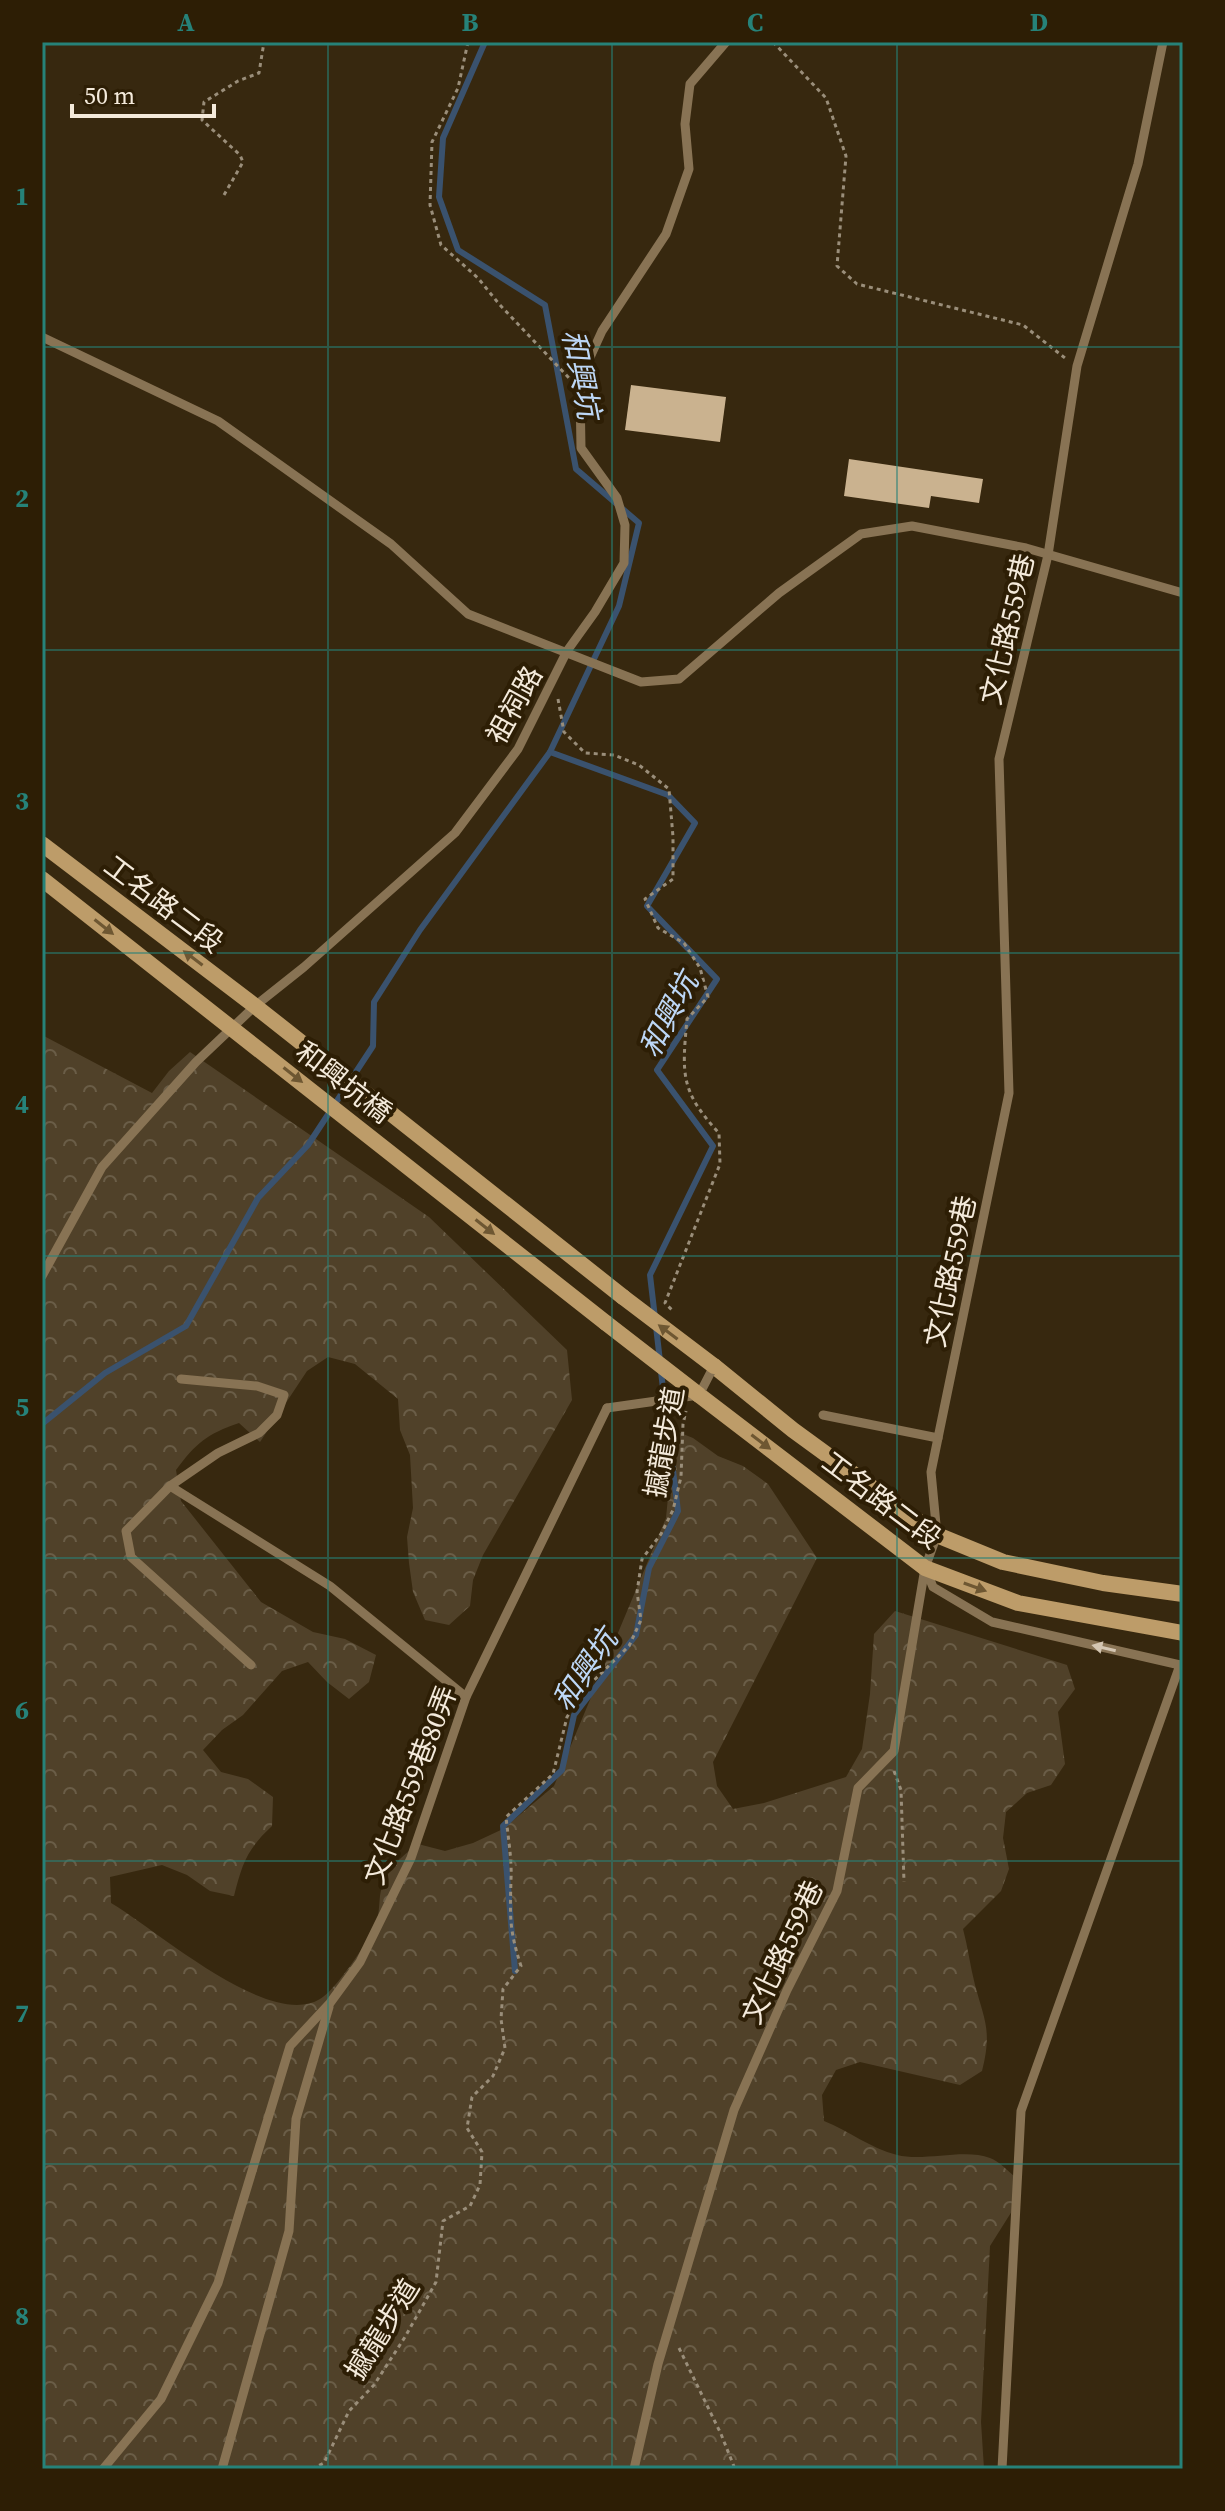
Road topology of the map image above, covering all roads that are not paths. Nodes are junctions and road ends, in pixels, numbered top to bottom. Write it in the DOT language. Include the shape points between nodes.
graph roads {
  1 [pos="726,42"];
  2 [pos="1163,42"];
  3 [pos="42,337"];
  4 [pos="1048,555"];
  5 [pos="1183,593"];
  6 [pos="567,651"];
  7 [pos="42,844"];
  8 [pos="42,879"];
  9 [pos="255,1006"];
  10 [pos="232,1027"];
  11 [pos="42,1276"];
  12 [pos="623,1297"];
  13 [pos="606,1323"];
  14 [pos="714,1366"];
  15 [pos="181,1379"];
  16 [pos="699,1395"];
  17 [pos="823,1415"];
  18 [pos="938,1438"];
  19 [pos="170,1486"];
  20 [pos="937,1535"];
  21 [pos="925,1568"];
  22 [pos="1183,1594"];
  23 [pos="1183,1633"];
  24 [pos="251,1665"];
  25 [pos="1182,1665"];
  26 [pos="466,1697"];
  27 [pos="330,2003"];
  28 [pos="103,2469"];
  29 [pos="222,2469"];
  30 [pos="634,2469"];
  31 [pos="1002,2469"];
  1 -- 6 [label="lane, 祖祠路" via="690,84 685,124 689,169 666,234 602,331 580,390 581,448 617,498 625,525 624,563"];
  2 -- 4 [label="lane, 文化路559巷" via="1138,164 1077,366"];
  3 -- 6 [label="lane" via="218,421 391,544 468,614"];
  4 -- 5 [label="lane"];
  4 -- 6 [label="lane" via="912,526 861,534 779,593 679,679 641,682"];
  4 -- 18 [label="lane, 文化路559巷" via="999,759 1009,1093"];
  6 -- 9 [label="lane, 祖祠路" via="518,749 455,833"];
  9 -- 7 [label="main road, 工名路二段, one-way"];
  8 -- 10 [label="main road, 工名路二段, one-way"];
  9 -- 10 [label="lane, 祖祠路"];
  9 -- 12 [label="main road, 和興坑橋"];
  10 -- 11 [label="lane, 祖祠路" via="102,1167"];
  10 -- 13 [label="main road, 和興坑橋, one-way"];
  14 -- 12 [label="main road, 工名路二段, one-way, bridge"];
  13 -- 16 [label="main road, 工名路二段, bridge"];
  14 -- 16 [label="lane, bridge"];
  14 -- 20 [label="main road, 工名路二段"];
  15 -- 19 [label="lane" via="257,1386 284,1395 277,1415 259,1433"];
  16 -- 21 [label="main road, 工名路二段, one-way"];
  16 -- 26 [label="lane, 文化路559巷80弄, bridge" via="607,1408"];
  17 -- 18 [label="lane"];
  18 -- 20 [label="lane, 文化路559巷" via="931,1472"];
  19 -- 24 [label="lane" via="126,1531 131,1557"];
  19 -- 26 [label="lane" via="330,1586"];
  20 -- 21 [label="lane, 文化路559巷"];
  20 -- 22 [label="main road, 工名路二段" via="1003,1562"];
  21 -- 23 [label="main road, 工名路二段, one-way" via="1018,1603"];
  25 -- 21 [label="lane, one-way" via="992,1622 933,1587"];
  21 -- 30 [label="lane, 文化路559巷" via="894,1751 858,1788 837,1891 734,2110 658,2364"];
  25 -- 31 [label="lane" via="1021,2111"];
  26 -- 27 [label="lane, 文化路559巷80弄" via="411,1858 360,1962"];
  27 -- 28 [label="lane, 文化路559巷80弄" via="290,2046 218,2283 161,2399"];
  27 -- 29 [label="lane" via="296,2119 289,2231"];
}
